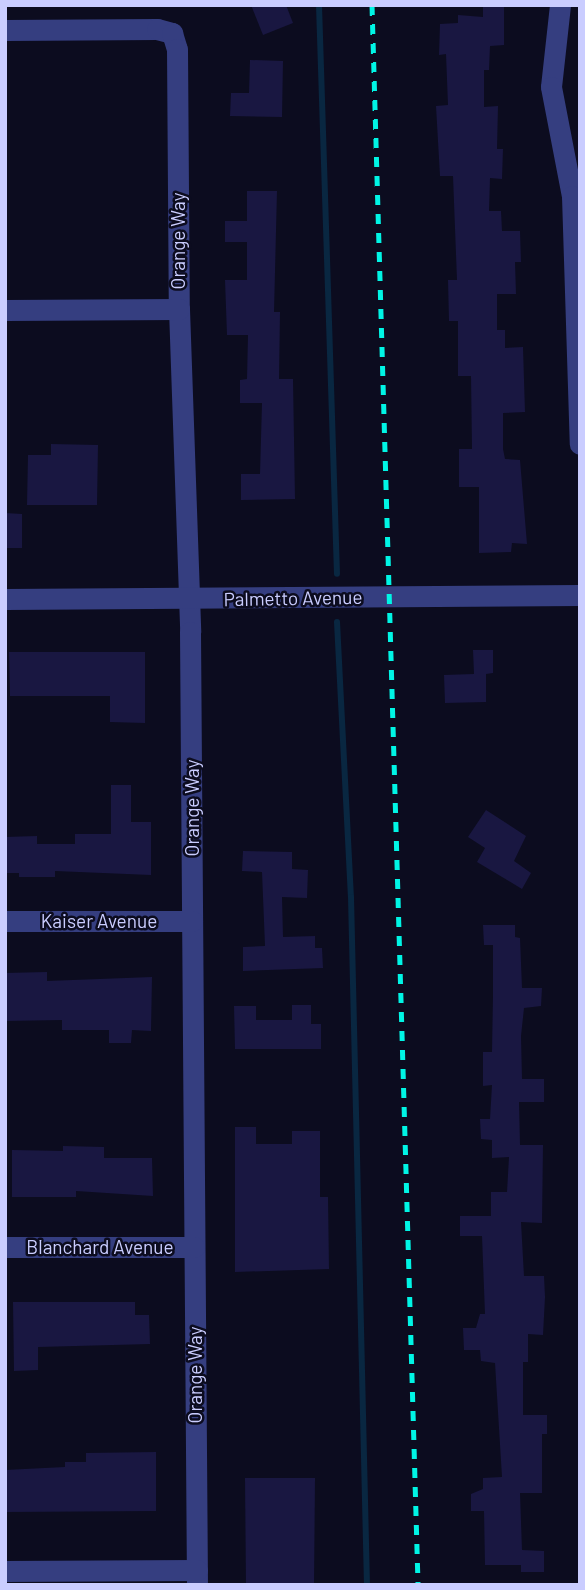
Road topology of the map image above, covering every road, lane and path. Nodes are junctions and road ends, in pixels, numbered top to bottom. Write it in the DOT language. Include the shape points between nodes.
graph roads {
  1 [pos="560,5"];
  2 [pos="5,30"];
  3 [pos="179,309"];
  4 [pos="5,310"];
  5 [pos="580,444"];
  6 [pos="580,595"];
  7 [pos="5,599"];
  8 [pos="188,599"];
  9 [pos="5,921"];
  10 [pos="192,921"];
  11 [pos="5,1247"];
  12 [pos="194,1247"];
  13 [pos="5,1571"];
  14 [pos="197,1577"];
  1 -- 5 [label="street" via="551,87 572,196"];
  2 -- 3 [label="street, Orange Way" via="172,33 177,48"];
  3 -- 4 [label="street"];
  3 -- 8 [label="street, Orange Way"];
  6 -- 8 [label="street, Palmetto Avenue"];
  7 -- 8 [label="street, Palmetto Avenue"];
  8 -- 10 [label="street, Orange Way"];
  9 -- 10 [label="street, Kaiser Avenue"];
  10 -- 12 [label="street, Orange Way"];
  11 -- 12 [label="street, Blanchard Avenue"];
  12 -- 14 [label="street, Orange Way"];
  13 -- 14 [label="street"];
}
